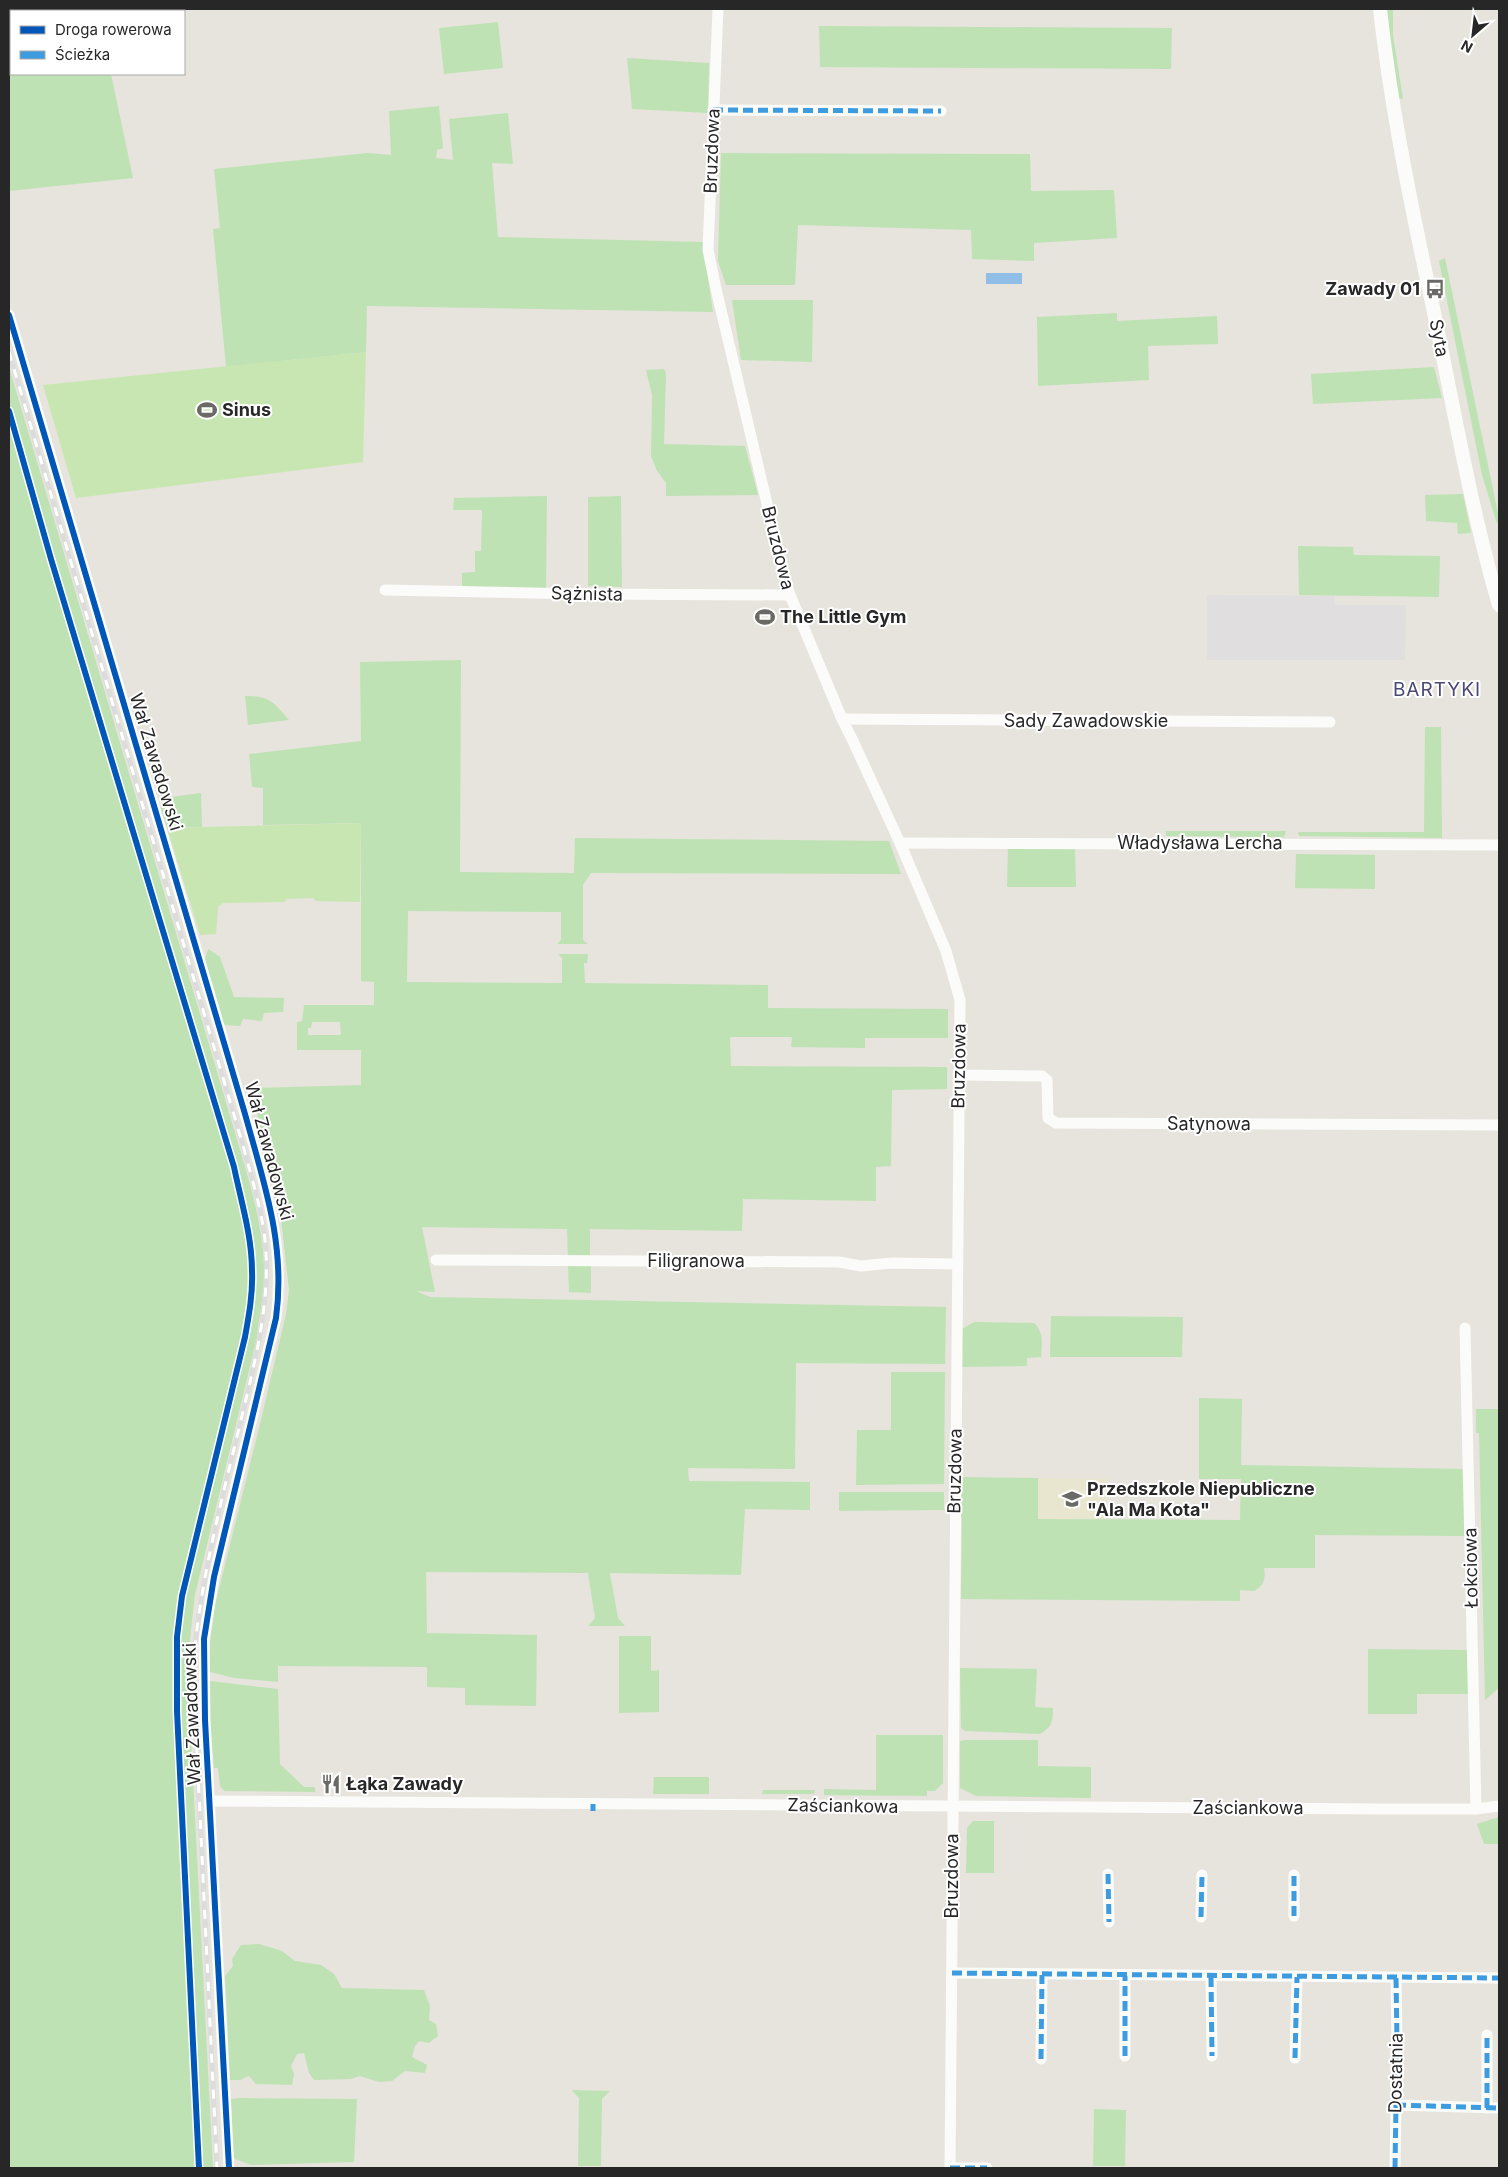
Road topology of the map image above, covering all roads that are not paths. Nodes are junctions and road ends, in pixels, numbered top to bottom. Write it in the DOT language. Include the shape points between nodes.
graph roads {
  1 [pos="718,9"];
  2 [pos="1380,9"];
  3 [pos="713,110"];
  4 [pos="941,111"];
  5 [pos="9,315"];
  6 [pos="385,590"];
  7 [pos="790,595"];
  8 [pos="1499,605"];
  9 [pos="842,719"];
  10 [pos="1330,722"];
  11 [pos="900,843"];
  12 [pos="1499,845"];
  13 [pos="958,1075"];
  14 [pos="1499,1125"];
  15 [pos="436,1260"];
  16 [pos="956,1264"];
  17 [pos="1465,1328"];
  18 [pos="210,1801"];
  19 [pos="1499,1806"];
  20 [pos="953,1807"];
  21 [pos="1476,1809"];
  22 [pos="1108,1874"];
  23 [pos="1202,1875"];
  24 [pos="1294,1876"];
  25 [pos="1294,1916"];
  26 [pos="1201,1918"];
  27 [pos="1109,1922"];
  28 [pos="952,1974"];
  29 [pos="1042,1975"];
  30 [pos="1125,1976"];
  31 [pos="1211,1977"];
  32 [pos="1297,1977"];
  33 [pos="1396,1978"];
  34 [pos="1499,1978"];
  35 [pos="1487,2035"];
  36 [pos="1125,2056"];
  37 [pos="1212,2056"];
  38 [pos="1295,2058"];
  39 [pos="1041,2059"];
  40 [pos="1396,2105"];
  41 [pos="1487,2108"];
  42 [pos="1499,2108"];
  43 [pos="228,2168"];
  44 [pos="950,2168"];
  45 [pos="986,2168"];
  46 [pos="1395,2168"];
  1 -- 3 [label="street, Bruzdowa"];
  2 -- 8 [label="street, Syta" via="1387,71 1412,212 1459,443"];
  3 -- 4 [label="street"];
  3 -- 7 [label="street, Bruzdowa" via="708,234 711,268"];
  5 -- 18 [label="street, Wał Zawadowski" via="246,1117 276,1232 280,1274 276,1318 214,1577 205,1632 203,1684"];
  6 -- 7 [label="street, Sążnista"];
  7 -- 9 [label="street, Bruzdowa"];
  9 -- 10 [label="street, Sady Zawadowskie"];
  9 -- 11 [label="street, Bruzdowa"];
  11 -- 12 [label="street, Władysława Lercha"];
  11 -- 13 [label="street, Bruzdowa" via="958,987"];
  13 -- 14 [label="street, Satynowa" via="1042,1076 1047,1080 1048,1118 1056,1123"];
  13 -- 16 [label="street, Bruzdowa"];
  15 -- 16 [label="street, Filigranowa" via="840,1262 862,1266"];
  16 -- 20 [label="street, Bruzdowa"];
  17 -- 21 [label="street, Łokciowa"];
  18 -- 20 [label="street, Zaściankowa" via="593,1808"];
  18 -- 43 [label="street, Wał Zawadowski"];
  19 -- 21 [label="street, Zaściankowa"];
  20 -- 21 [label="street, Zaściankowa"];
  20 -- 28 [label="street, Bruzdowa"];
  22 -- 27 [label="street"];
  23 -- 26 [label="street"];
  24 -- 25 [label="street"];
  28 -- 29 [label="street"];
  28 -- 44 [label="street, Bruzdowa"];
  29 -- 30 [label="street"];
  29 -- 39 [label="street"];
  30 -- 31 [label="street"];
  30 -- 36 [label="street"];
  31 -- 32 [label="street"];
  31 -- 37 [label="street"];
  32 -- 33 [label="street"];
  32 -- 38 [label="street"];
  33 -- 34 [label="street"];
  33 -- 40 [label="street, Dostatnia"];
  35 -- 41 [label="street"];
  40 -- 41 [label="street"];
  40 -- 46 [label="street, Dostatnia"];
  41 -- 42 [label="street"];
  44 -- 45 [label="street"];
}
